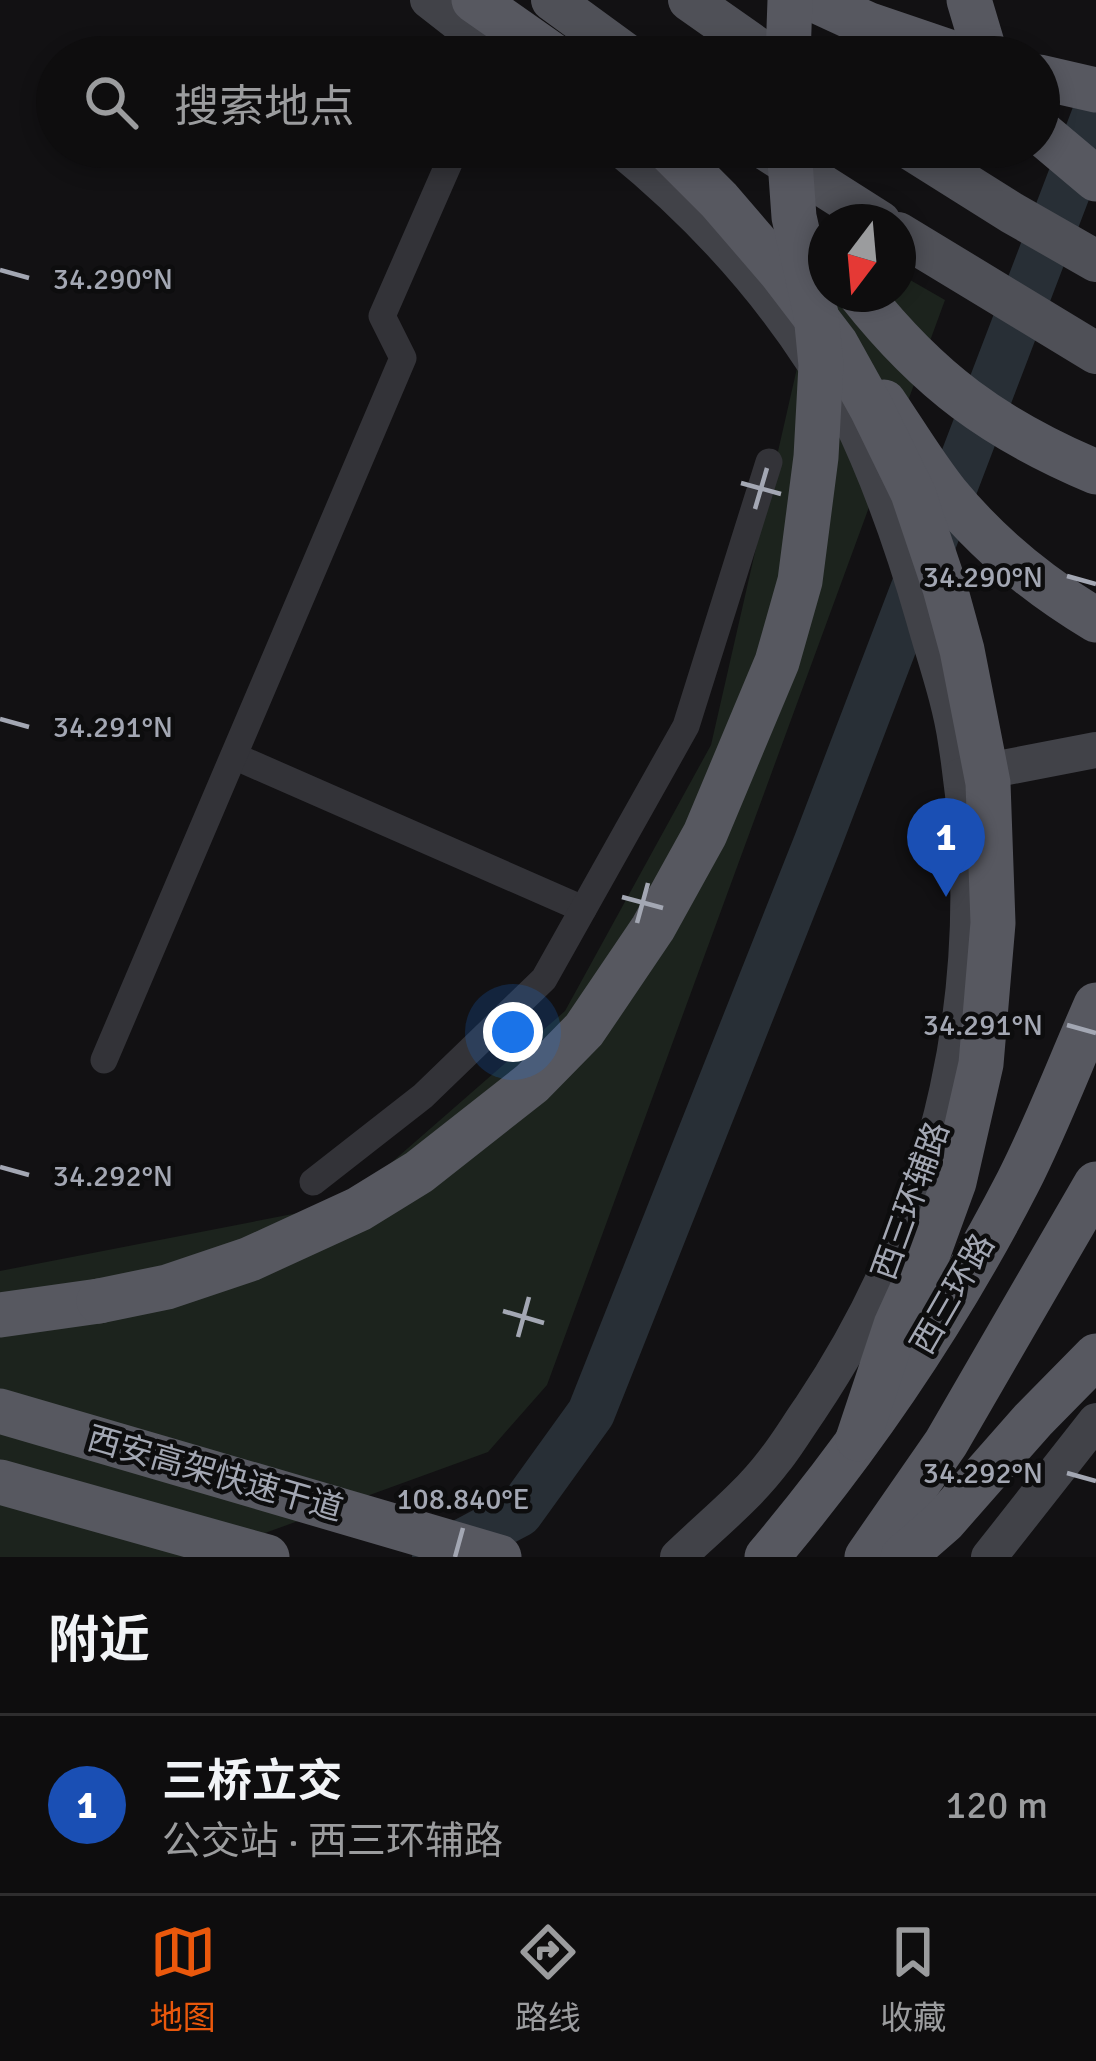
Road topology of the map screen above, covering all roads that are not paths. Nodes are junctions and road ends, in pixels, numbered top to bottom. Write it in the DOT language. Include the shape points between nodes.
graph roads {
  1 [pos="428,0"];
  2 [pos="474,0"];
  3 [pos="552,0"];
  4 [pos="688,0"];
  5 [pos="790,0"];
  6 [pos="815,0"];
  7 [pos="969,0"];
  8 [pos="473,36"];
  9 [pos="525,36"];
  10 [pos="601,36"];
  11 [pos="740,36"];
  12 [pos="789,36"];
  13 [pos="902,36"];
  14 [pos="980,36"];
  15 [pos="1060,82"];
  16 [pos="1096,90"];
  17 [pos="1060,149"];
  18 [pos="447,168"];
  19 [pos="642,168"];
  20 [pos="686,168"];
  21 [pos="790,168"];
  22 [pos="795,168"];
  23 [pos="804,168"];
  24 [pos="940,168"];
  25 [pos="1096,179"];
  26 [pos="818,204"];
  27 [pos="852,204"];
  28 [pos="916,244"];
  29 [pos="1096,261"];
  30 [pos="874,312"];
  31 [pos="836,344"];
  32 [pos="1096,353"];
  33 [pos="769,462"];
  34 [pos="1096,472"];
  35 [pos="1096,620"];
  36 [pos="1096,751"];
  37 [pos="234,756"];
  38 [pos="961,776"];
  39 [pos="583,910"];
  40 [pos="1096,1005"];
  41 [pos="104,1060"];
  42 [pos="313,1182"];
  43 [pos="1096,1184"];
  44 [pos="0,1315"];
  45 [pos="1096,1356"];
  46 [pos="0,1411"];
  47 [pos="1096,1421"];
  48 [pos="858,1439"];
  49 [pos="0,1482"];
  50 [pos="267,1557"];
  51 [pos="499,1557"];
  52 [pos="678,1557"];
  53 [pos="767,1557"];
  54 [pos="867,1557"];
  55 [pos="903,1557"];
  56 [pos="989,1557"];
  1 -- 8 [label="main road"];
  2 -- 9 [label="highway"];
  3 -- 10 [label="main road"];
  4 -- 11 [label="main road"];
  5 -- 12 [label="highway"];
  6 -- 13 [label="highway"];
  7 -- 14 [label="highway"];
  15 -- 16 [label="highway"];
  17 -- 25 [label="highway"];
  18 -- 37 [label="street" via="382,316 403,358"];
  19 -- 38 [label="main road, 西三环辅路" via="696,214 779,312 847,412 902,543"];
  20 -- 31 [label="highway, bridge"];
  21 -- 44 [label="highway, bridge" via="820,365 800,580 777,662 705,834 624,974 532,1083 359,1209 167,1286"];
  22 -- 27 [label="main road"];
  23 -- 26 [label="highway"];
  24 -- 29 [label="main road"];
  28 -- 32 [label="main road"];
  30 -- 34 [label="highway" via="972,407"];
  31 -- 35 [label="highway, bridge" via="965,514 1013,561"];
  31 -- 48 [label="highway, bridge" via="913,493 962,650 988,784 993,923 967,1134"];
  33 -- 39 [label="street" via="686,726"];
  36 -- 38 [label="main road"];
  37 -- 39 [label="street"];
  37 -- 41 [label="street"];
  38 -- 52 [label="main road, 西三环辅路" via="969,892 958,1048 907,1228 850,1346 775,1461"];
  39 -- 42 [label="street" via="544,980 423,1096"];
  40 -- 48 [label="highway, 西三环路, bridge" via="967,1276"];
  43 -- 54 [label="highway, 西三环路" via="946,1443"];
  45 -- 55 [label="highway"];
  46 -- 51 [label="highway, 西安高架快速干道"];
  47 -- 56 [label="main road"];
  48 -- 53 [label="highway, 西三环路"];
  49 -- 50 [label="highway, 西安高架快速干道"];
}
